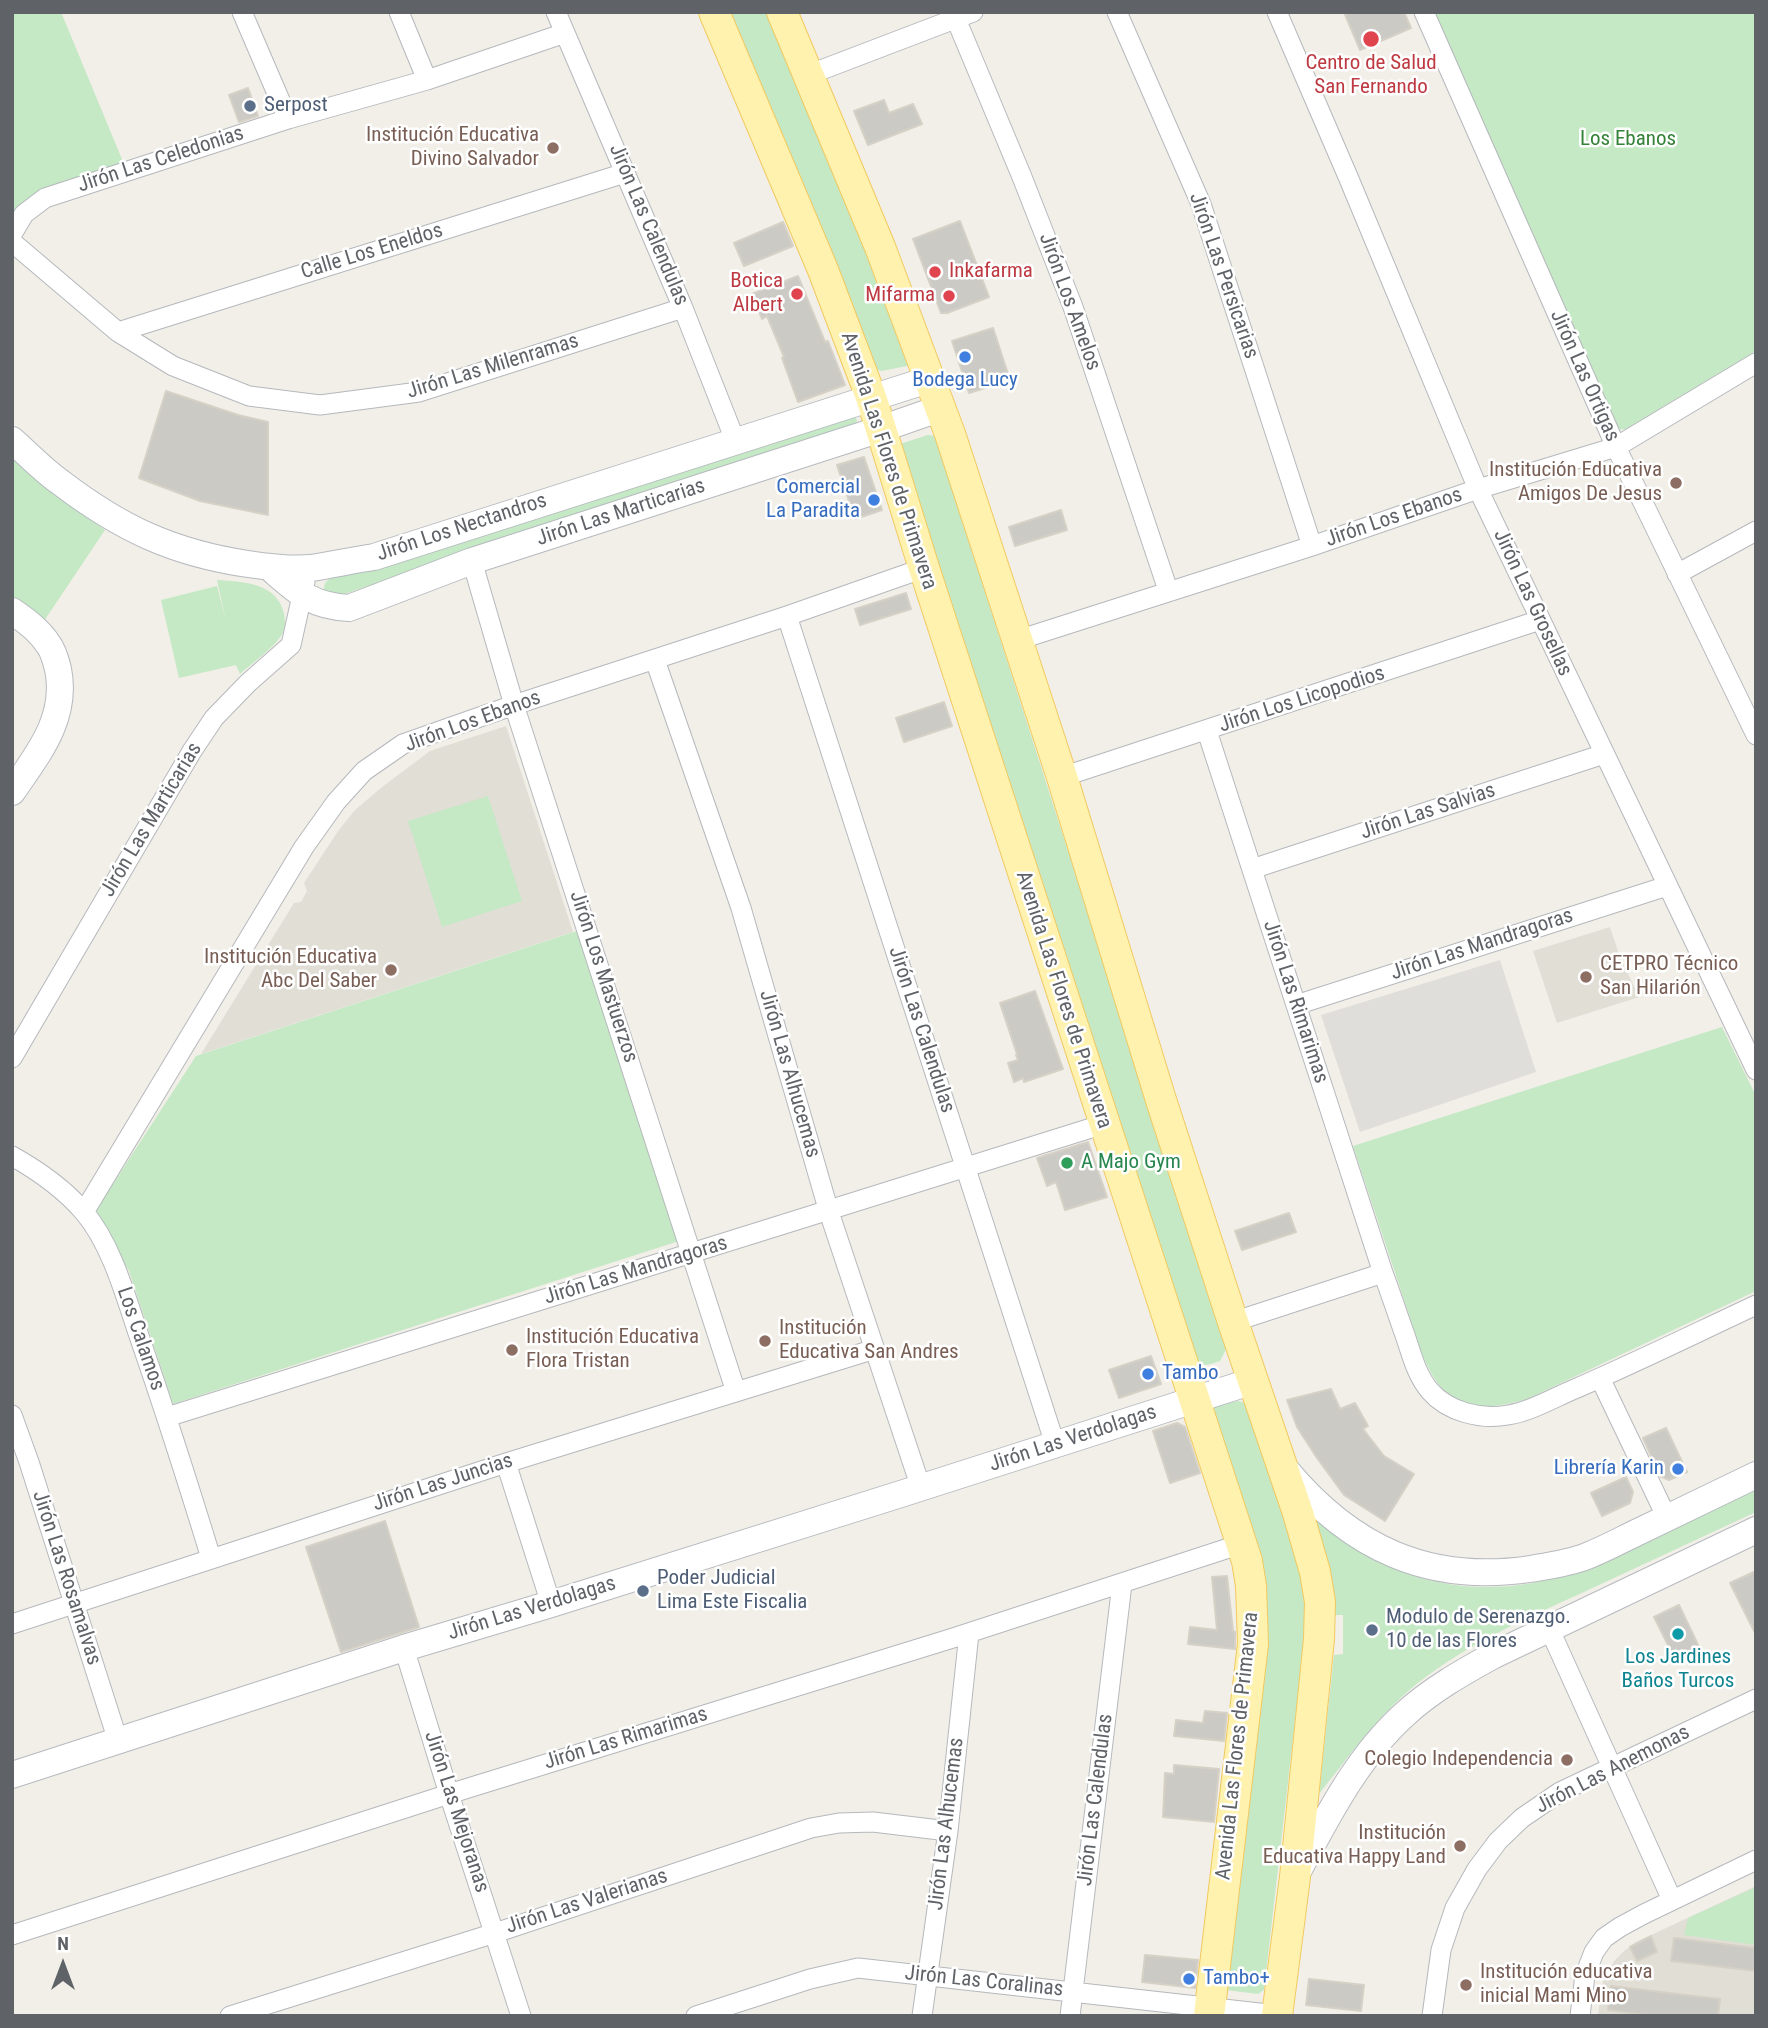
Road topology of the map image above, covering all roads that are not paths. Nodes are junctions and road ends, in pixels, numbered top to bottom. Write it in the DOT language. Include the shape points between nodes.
graph roads {
  1 [pos="242,12"];
  2 [pos="399,12"];
  3 [pos="556,12"];
  4 [pos="714,12"];
  5 [pos="782,12"];
  6 [pos="1117,12"];
  7 [pos="1277,12"];
  8 [pos="1424,12"];
  9 [pos="965,16"];
  10 [pos="565,33"];
  11 [pos="808,75"];
  12 [pos="427,80"];
  13 [pos="288,120"];
  14 [pos="625,173"];
  15 [pos="12,234"];
  16 [pos="12,242"];
  17 [pos="683,308"];
  18 [pos="118,332"];
  19 [pos="1756,363"];
  20 [pos="931,379"];
  21 [pos="871,397"];
  22 [pos="941,408"];
  23 [pos="881,429"];
  24 [pos="12,440"];
  25 [pos="735,440"];
  26 [pos="1616,447"];
  27 [pos="1478,489"];
  28 [pos="1756,531"];
  29 [pos="1312,546"];
  30 [pos="472,561"];
  31 [pos="269,567"];
  32 [pos="310,568"];
  33 [pos="924,568"];
  34 [pos="1677,574"];
  35 [pos="1168,590"];
  36 [pos="302,596"];
  37 [pos="12,611"];
  38 [pos="788,616"];
  39 [pos="1540,620"];
  40 [pos="1018,640"];
  41 [pos="655,660"];
  42 [pos="514,705"];
  43 [pos="1207,731"];
  44 [pos="1756,735"];
  45 [pos="1604,754"];
  46 [pos="1062,777"];
  47 [pos="12,792"];
  48 [pos="1252,869"];
  49 [pos="1667,886"];
  50 [pos="1296,1005"];
  51 [pos="12,1058"];
  52 [pos="1756,1070"];
  53 [pos="1104,1124"];
  54 [pos="12,1156"];
  55 [pos="966,1168"];
  56 [pos="84,1212"];
  57 [pos="829,1212"];
  58 [pos="691,1254"];
  59 [pos="1383,1273"];
  60 [pos="1756,1305"];
  61 [pos="1233,1322"];
  62 [pos="875,1349"];
  63 [pos="1600,1378"];
  64 [pos="1253,1381"];
  65 [pos="736,1392"];
  66 [pos="1194,1400"];
  67 [pos="12,1415"];
  68 [pos="167,1417"];
  69 [pos="1055,1444"];
  70 [pos="506,1463"];
  71 [pos="1281,1464"];
  72 [pos="21,1465"];
  73 [pos="1756,1475"];
  74 [pos="921,1488"];
  75 [pos="1667,1518"];
  76 [pos="1756,1531"];
  77 [pos="1241,1545"];
  78 [pos="211,1558"];
  79 [pos="1122,1584"];
  80 [pos="74,1604"];
  81 [pos="551,1604"];
  82 [pos="12,1623"];
  83 [pos="1549,1628"];
  84 [pos="969,1633"];
  85 [pos="404,1648"];
  86 [pos="1756,1699"];
  87 [pos="118,1741"];
  88 [pos="1612,1766"];
  89 [pos="12,1776"];
  90 [pos="449,1794"];
  91 [pos="948,1831"];
  92 [pos="1756,1860"];
  93 [pos="1295,1877"];
  94 [pos="1672,1900"];
  95 [pos="495,1933"];
  96 [pos="12,1935"];
  97 [pos="928,1976"];
  98 [pos="1073,1992"];
  99 [pos="1209,2012"];
  100 [pos="1277,2015"];
  101 [pos="230,2016"];
  102 [pos="521,2016"];
  103 [pos="696,2016"];
  104 [pos="922,2016"];
  105 [pos="1070,2016"];
  106 [pos="1432,2016"];
  107 [pos="1580,2016"];
  1 -- 13 [label="street"];
  2 -- 12 [label="street"];
  3 -- 10 [label="street, Jirón Las Calendulas"];
  4 -- 21 [label="main road, Avenida Las Flores de Primavera" via="823,270"];
  5 -- 11 [label="main road"];
  6 -- 29 [label="street, Jirón Las Persicarias" via="1201,204"];
  7 -- 27 [label="street, Jirón Las Grosellas"];
  8 -- 26 [label="street, Jirón Las Ortigas"];
  9 -- 11 [label="street"];
  9 -- 35 [label="street, Jirón Los Amelos" via="1073,307"];
  10 -- 12 [label="street, Jirón Las Celedonias"];
  10 -- 14 [label="street, Jirón Las Calendulas"];
  11 -- 20 [label="main road"];
  12 -- 13 [label="street, Jirón Las Celedonias"];
  13 -- 15 [label="street, Jirón Las Celedonias" via="45,198 24,214"];
  14 -- 17 [label="street, Jirón Las Calendulas"];
  14 -- 18 [label="street, Calle Los Eneldos"];
  16 -- 18 [label="street, Jirón Las Milenramas"];
  17 -- 18 [label="street, Jirón Las Milenramas" via="419,392 320,405 249,396 173,366"];
  17 -- 25 [label="street, Jirón Las Calendulas"];
  19 -- 26 [label="street, Jirón Los Ebanos"];
  20 -- 21 [label="street, Jirón Los Nectandros"];
  20 -- 22 [label="main road"];
  21 -- 23 [label="main road, Avenida Las Flores de Primavera"];
  21 -- 25 [label="street, Jirón Los Nectandros"];
  22 -- 23 [label="street, Jirón Las Marticarias"];
  22 -- 40 [label="main road"];
  23 -- 30 [label="street, Jirón Las Marticarias"];
  23 -- 33 [label="main road, Avenida Las Flores de Primavera"];
  24 -- 31 [label="street, Jirón Los Nectandros" via="59,482 148,537 181,551"];
  25 -- 32 [label="street, Jirón Los Nectandros" via="374,556"];
  26 -- 27 [label="street, Jirón Los Ebanos"];
  26 -- 34 [label="street, Jirón Las Ortigas"];
  27 -- 29 [label="street, Jirón Los Ebanos"];
  27 -- 39 [label="street, Jirón Las Grosellas"];
  28 -- 34 [label="street"];
  29 -- 35 [label="street, Jirón Los Ebanos"];
  30 -- 36 [label="street, Jirón Las Marticarias" via="349,608 330,607"];
  30 -- 42 [label="street, Jirón Los Mastuerzos"];
  31 -- 32 [label="street, Jirón Los Nectandros"];
  31 -- 36 [label="street, Jirón Las Marticarias"];
  32 -- 36 [label="street, Jirón Las Marticarias"];
  33 -- 38 [label="street, Jirón Los Ebanos"];
  33 -- 53 [label="main road, Avenida Las Flores de Primavera"];
  34 -- 44 [label="street, Jirón Las Ortigas"];
  35 -- 40 [label="street, Jirón Los Ebanos"];
  36 -- 51 [label="street, Jirón Las Marticarias" via="291,645 214,719"];
  37 -- 47 [label="street" via="49,645 60,684 50,733"];
  38 -- 41 [label="street, Jirón Los Ebanos"];
  38 -- 55 [label="street, Jirón Las Calendulas"];
  39 -- 43 [label="street, Jirón Los Licopodios"];
  39 -- 45 [label="street, Jirón Las Grosellas"];
  40 -- 46 [label="main road"];
  41 -- 42 [label="street, Jirón Los Ebanos"];
  41 -- 57 [label="street, Jirón Las Alhucemas" via="741,908"];
  42 -- 56 [label="street, Jirón Los Ebanos" via="403,744 364,771 336,802 304,847"];
  42 -- 58 [label="street, Jirón Los Mastuerzos"];
  43 -- 46 [label="street, Jirón Los Licopodios"];
  43 -- 48 [label="street, Jirón Las Rimarimas"];
  45 -- 48 [label="street, Jirón Las Salvias"];
  45 -- 49 [label="street, Jirón Las Grosellas"];
  46 -- 61 [label="main road"];
  48 -- 50 [label="street, Jirón Las Rimarimas"];
  49 -- 50 [label="street, Jirón Las Mandragoras"];
  49 -- 52 [label="street, Jirón Las Grosellas"];
  50 -- 59 [label="street, Jirón Las Rimarimas"];
  53 -- 55 [label="street, Jirón Las Mandragoras"];
  53 -- 66 [label="main road, Avenida Las Flores de Primavera"];
  54 -- 56 [label="street, Los Calamos"];
  55 -- 57 [label="street, Jirón Las Mandragoras"];
  55 -- 69 [label="street, Jirón Las Calendulas"];
  56 -- 68 [label="street, Los Calamos" via="120,1281"];
  57 -- 58 [label="street, Jirón Las Mandragoras"];
  57 -- 62 [label="street, Jirón Las Alhucemas"];
  58 -- 65 [label="street, Jirón Los Mastuerzos"];
  58 -- 68 [label="street, Jirón Las Mandragoras"];
  59 -- 61 [label="street"];
  59 -- 63 [label="street, Jirón Las Rimarimas" via="1422,1380 1454,1408 1490,1417 1510,1415"];
  60 -- 63 [label="street, Jirón Las Rimarimas"];
  61 -- 64 [label="main road"];
  62 -- 65 [label="street, Jirón Las Juncias"];
  62 -- 74 [label="street, Jirón Las Alhucemas"];
  63 -- 75 [label="street"];
  64 -- 66 [label="street, Jirón Las Verdolagas"];
  64 -- 71 [label="main road"];
  65 -- 70 [label="street, Jirón Las Juncias"];
  66 -- 69 [label="street, Jirón Las Verdolagas"];
  66 -- 77 [label="main road, Avenida Las Flores de Primavera"];
  67 -- 72 [label="street, Jirón Las Rosamalvas"];
  68 -- 78 [label="street, Los Calamos"];
  69 -- 74 [label="street, Jirón Las Verdolagas"];
  70 -- 78 [label="street, Jirón Las Juncias"];
  70 -- 81 [label="street"];
  71 -- 75 [label="street" via="1331,1517 1383,1550 1441,1570 1506,1573 1543,1567 1585,1557"];
  71 -- 93 [label="main road" via="1320,1602"];
  72 -- 80 [label="street, Jirón Las Rosamalvas"];
  73 -- 75 [label="street"];
  74 -- 81 [label="street, Jirón Las Verdolagas"];
  76 -- 83 [label="street"];
  77 -- 79 [label="street, Jirón Las Rimarimas"];
  77 -- 99 [label="main road, Avenida Las Flores de Primavera" via="1251,1586 1253,1644"];
  78 -- 80 [label="street, Jirón Las Juncias"];
  79 -- 84 [label="street, Jirón Las Rimarimas"];
  79 -- 98 [label="street, Jirón Las Calendulas"];
  80 -- 82 [label="street, Jirón Las Juncias"];
  80 -- 87 [label="street, Jirón Las Rosamalvas"];
  81 -- 85 [label="street, Jirón Las Verdolagas"];
  83 -- 88 [label="street"];
  83 -- 93 [label="street" via="1462,1672 1399,1719 1331,1808"];
  84 -- 90 [label="street, Jirón Las Rimarimas"];
  84 -- 91 [label="street, Jirón Las Alhucemas"];
  85 -- 87 [label="street, Jirón Las Verdolagas"];
  85 -- 90 [label="street, Jirón Las Mejoranas"];
  86 -- 88 [label="street, Jirón Las Anemonas"];
  87 -- 89 [label="street, Jirón Las Verdolagas"];
  88 -- 94 [label="street"];
  88 -- 106 [label="street, Jirón Las Anemonas" via="1521,1818 1477,1869 1455,1908 1441,1950"];
  90 -- 95 [label="street, Jirón Las Mejoranas"];
  90 -- 96 [label="street, Jirón Las Rimarimas"];
  91 -- 95 [label="street, Jirón Las Valerianas" via="873,1822 811,1828"];
  91 -- 97 [label="street, Jirón Las Alhucemas"];
  92 -- 94 [label="street"];
  93 -- 100 [label="main road"];
  94 -- 107 [label="street" via="1604,1938 1585,1975"];
  95 -- 101 [label="street, Jirón Las Valerianas"];
  95 -- 102 [label="street, Jirón Las Mejoranas"];
  97 -- 98 [label="street, Jirón Las Coralinas"];
  97 -- 103 [label="street, Jirón Las Coralinas" via="858,1968"];
  97 -- 104 [label="street, Jirón Las Alhucemas"];
  98 -- 99 [label="street, Jirón Las Coralinas"];
  98 -- 105 [label="street, Jirón Las Calendulas"];
  99 -- 100 [label="street, Jirón Las Coralinas"];
}
